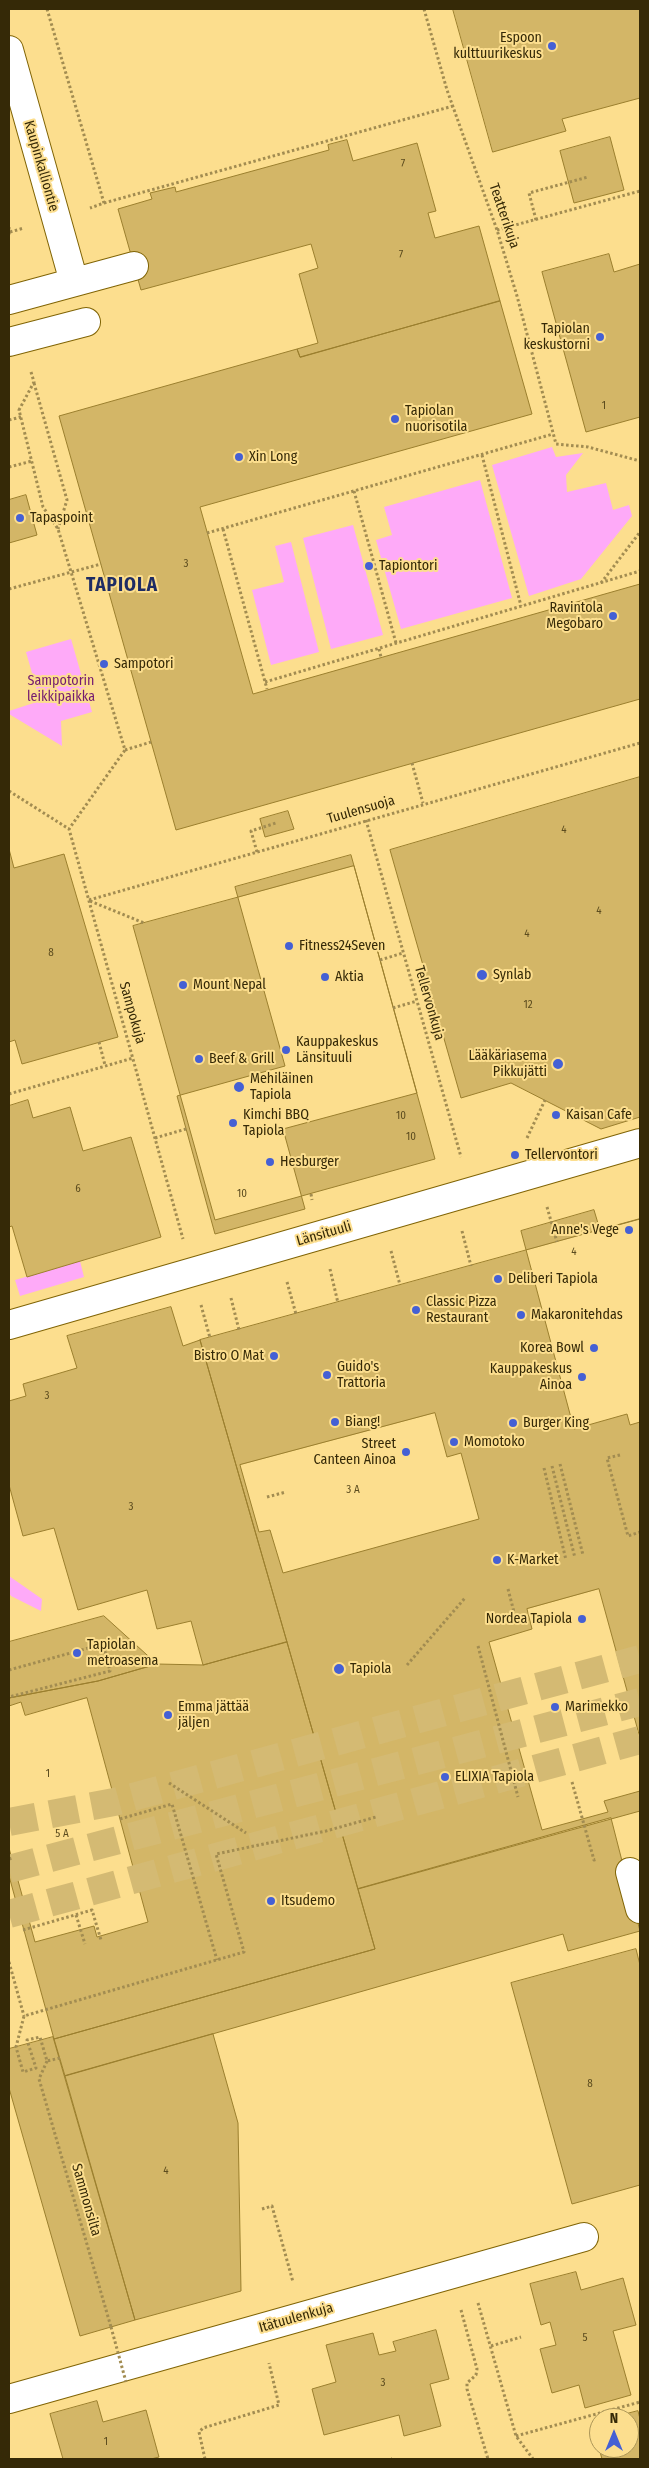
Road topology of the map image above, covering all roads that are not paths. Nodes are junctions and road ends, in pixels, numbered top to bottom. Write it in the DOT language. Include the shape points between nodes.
graph roads {
  1 [pos="9,50"];
  2 [pos="134,266"];
  3 [pos="74,282"];
  4 [pos="9,300"];
  5 [pos="86,322"];
  6 [pos="16,340"];
  7 [pos="640,1143"];
  8 [pos="9,1325"];
  9 [pos="630,1872"];
  10 [pos="640,1909"];
  11 [pos="584,2237"];
  12 [pos="9,2399"];
  1 -- 3 [label="street, Kaupinkalliontie"];
  2 -- 3 [label="street"];
  3 -- 4 [label="street"];
  5 -- 6 [label="street"];
  7 -- 8 [label="street, Länsituuli"];
  9 -- 10 [label="street"];
  11 -- 12 [label="street, Itätuulenkuja"];
}
